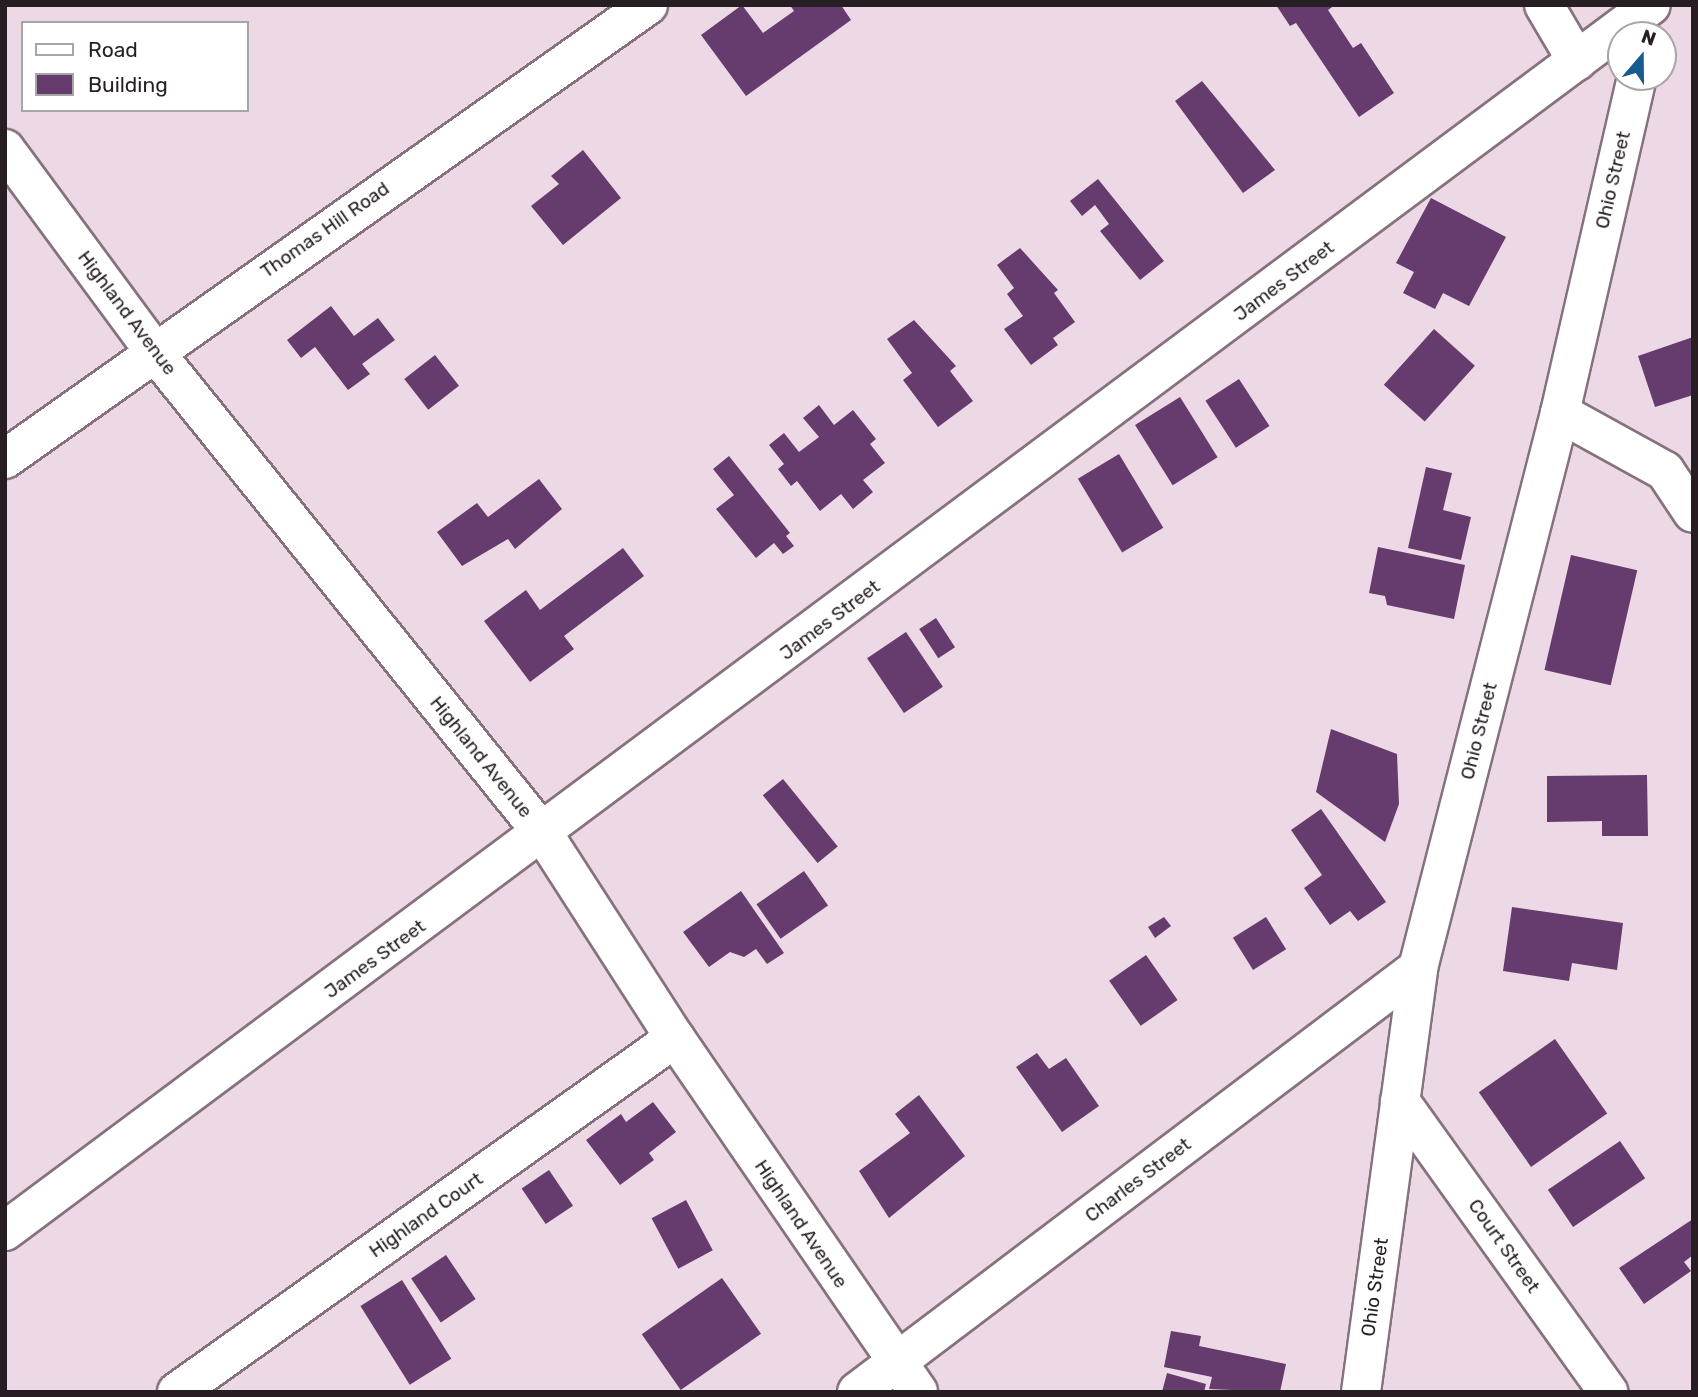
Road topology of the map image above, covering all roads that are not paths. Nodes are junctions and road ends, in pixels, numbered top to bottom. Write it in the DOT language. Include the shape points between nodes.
graph roads {
  1 [pos="648,5"];
  2 [pos="1544,5"];
  3 [pos="1652,5"];
  4 [pos="1577,61"];
  5 [pos="1634,91"];
  6 [pos="5,149"];
  7 [pos="153,351"];
  8 [pos="1560,413"];
  9 [pos="5,459"];
  10 [pos="1679,468"];
  11 [pos="1693,513"];
  12 [pos="544,835"];
  13 [pos="1418,968"];
  14 [pos="675,1038"];
  15 [pos="1400,1101"];
  16 [pos="5,1231"];
  17 [pos="907,1377"];
  18 [pos="177,1392"];
  19 [pos="858,1392"];
  20 [pos="1361,1392"];
  21 [pos="1608,1392"];
  1 -- 7 [label="street, Thomas Hill Road"];
  2 -- 4 [label="street"];
  3 -- 4 [label="street, James Street"];
  4 -- 12 [label="street, James Street"];
  5 -- 8 [label="street, Ohio Street"];
  6 -- 7 [label="street, Highland Avenue"];
  7 -- 9 [label="street, Thomas Hill Road"];
  7 -- 12 [label="street, Highland Avenue"];
  8 -- 10 [label="street"];
  8 -- 13 [label="street, Ohio Street"];
  10 -- 11 [label="street"];
  12 -- 14 [label="street, Highland Avenue"];
  12 -- 16 [label="street, James Street"];
  13 -- 15 [label="street, Ohio Street"];
  13 -- 17 [label="street, Charles Street"];
  14 -- 17 [label="street, Highland Avenue"];
  14 -- 18 [label="street, Highland Court"];
  15 -- 20 [label="street, Ohio Street"];
  15 -- 21 [label="street, Court Street"];
  17 -- 19 [label="street, Charles Street"];
}
